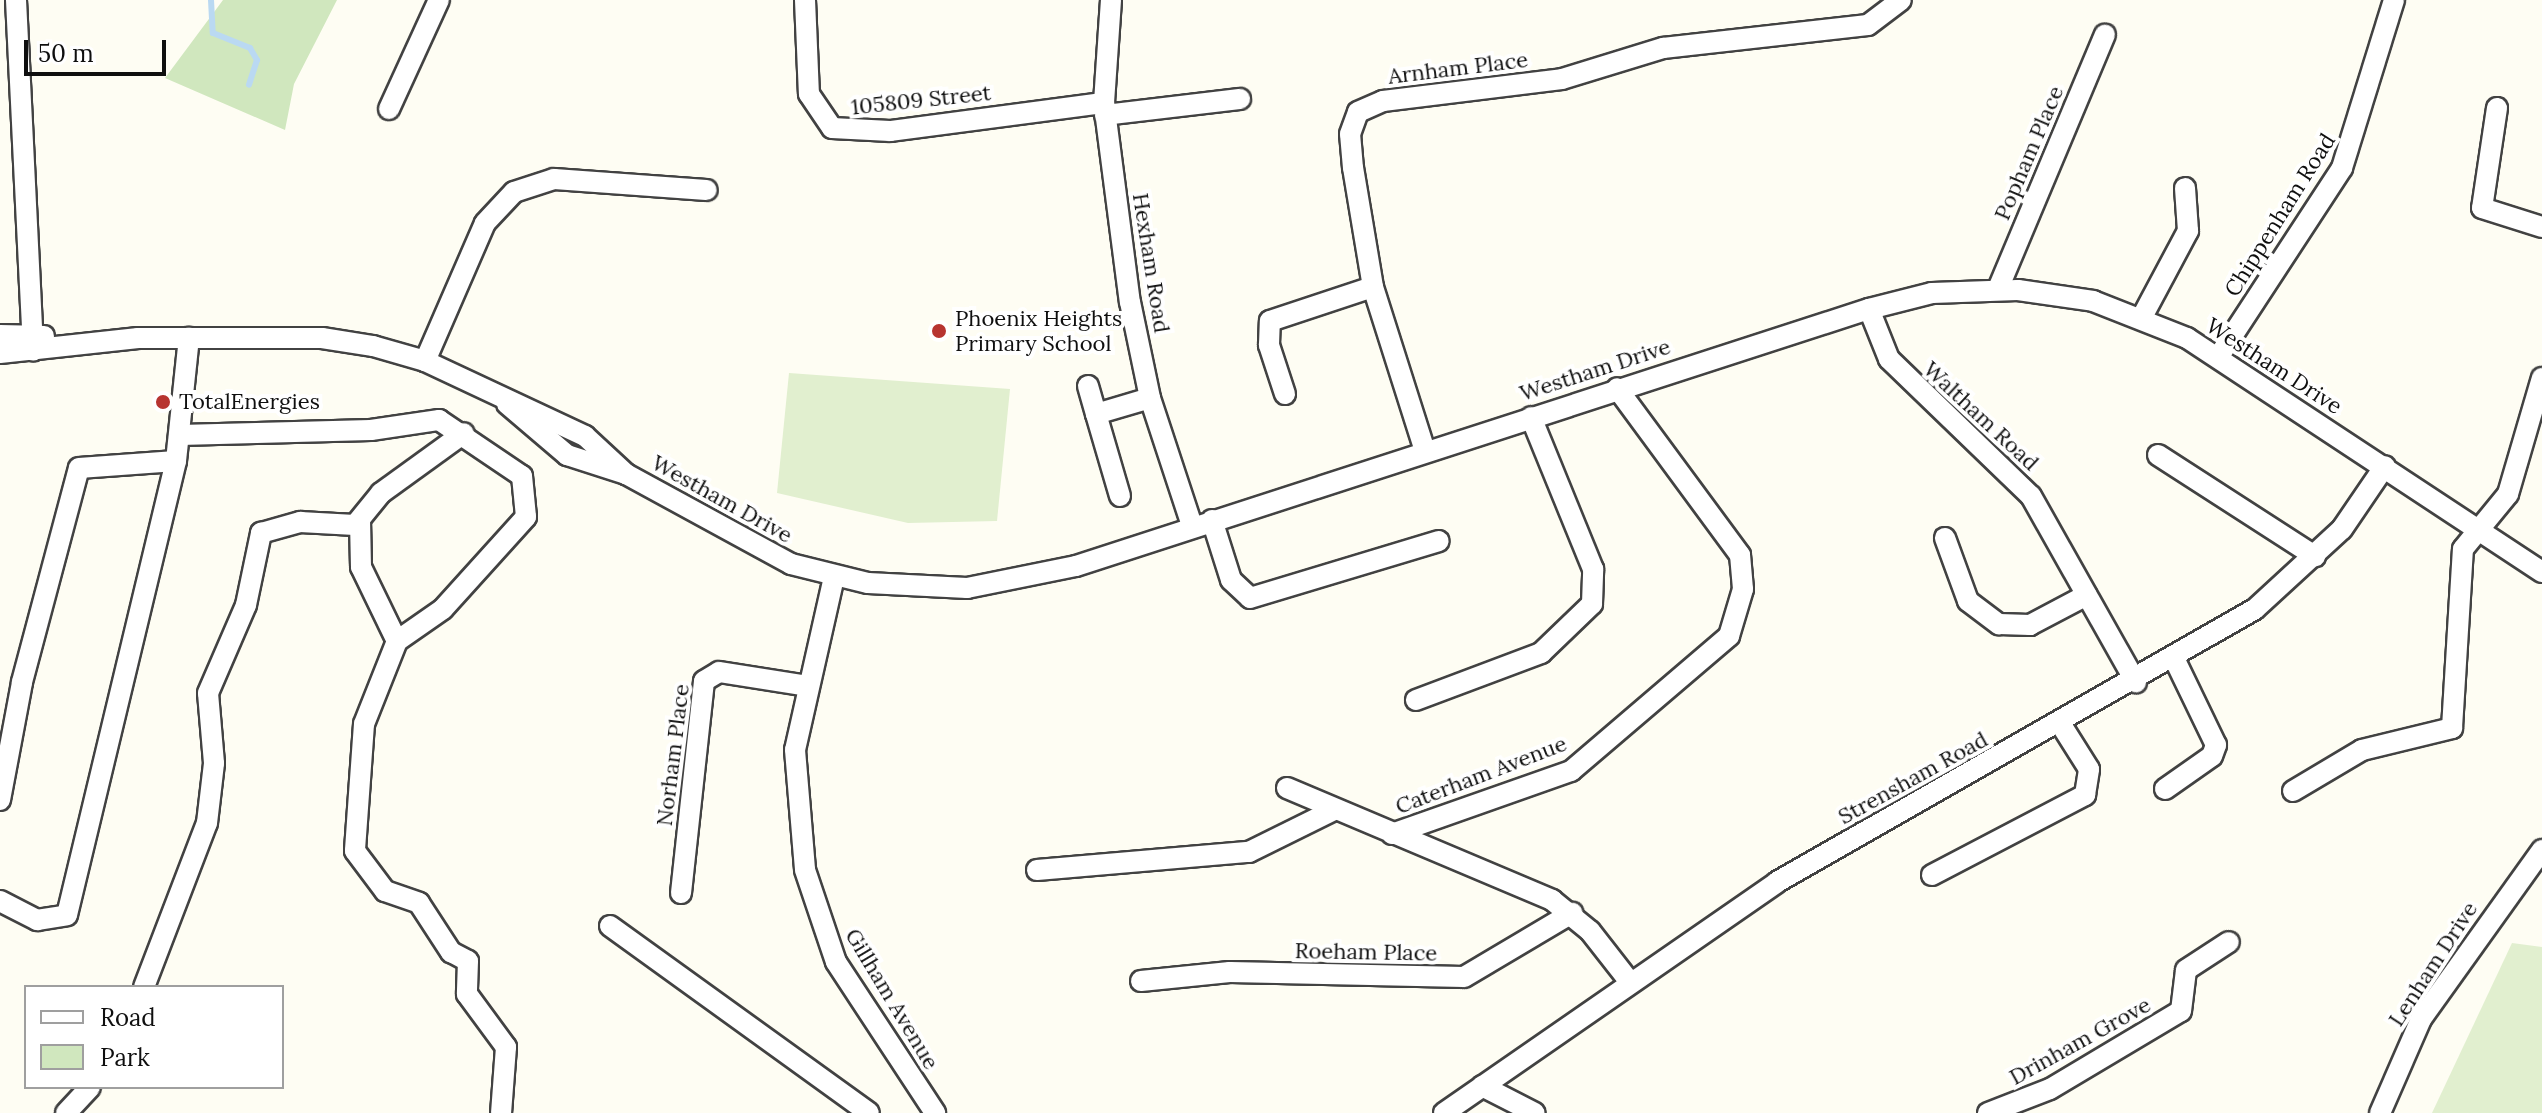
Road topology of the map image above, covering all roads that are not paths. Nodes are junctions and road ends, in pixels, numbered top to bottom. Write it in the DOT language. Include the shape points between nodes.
graph roads {
  1 [pos="16,0"];
  2 [pos="439,0"];
  3 [pos="805,0"];
  4 [pos="1111,0"];
  5 [pos="1901,0"];
  6 [pos="2394,0"];
  7 [pos="2105,35"];
  8 [pos="1240,99"];
  9 [pos="2497,108"];
  10 [pos="389,109"];
  11 [pos="1104,109"];
  12 [pos="2185,188"];
  13 [pos="707,190"];
  14 [pos="2542,227"];
  15 [pos="1373,287"];
  16 [pos="1998,289"];
  17 [pos="1869,309"];
  18 [pos="2142,317"];
  19 [pos="0,335"];
  20 [pos="189,338"];
  21 [pos="33,343"];
  22 [pos="0,353"];
  23 [pos="2219,356"];
  24 [pos="425,361"];
  25 [pos="2542,378"];
  26 [pos="1088,386"];
  27 [pos="1617,388"];
  28 [pos="1285,394"];
  29 [pos="1150,398"];
  30 [pos="1096,414"];
  31 [pos="1531,417"];
  32 [pos="464,433"];
  33 [pos="180,435"];
  34 [pos="1425,451"];
  35 [pos="2158,455"];
  36 [pos="176,461"];
  37 [pos="2385,466"];
  38 [pos="1120,496"];
  39 [pos="360,520"];
  40 [pos="1212,520"];
  41 [pos="1192,526"];
  42 [pos="2482,532"];
  43 [pos="1945,538"];
  44 [pos="1439,541"];
  45 [pos="2315,556"];
  46 [pos="2542,572"];
  47 [pos="834,577"];
  48 [pos="2087,595"];
  49 [pos="397,641"];
  50 [pos="2175,660"];
  51 [pos="2136,682"];
  52 [pos="807,686"];
  53 [pos="1416,700"];
  54 [pos="2060,723"];
  55 [pos="1287,788"];
  56 [pos="2165,789"];
  57 [pos="2293,791"];
  58 [pos="0,800"];
  59 [pos="1332,811"];
  60 [pos="1392,834"];
  61 [pos="2542,850"];
  62 [pos="1037,870"];
  63 [pos="1932,875"];
  64 [pos="681,893"];
  65 [pos="0,901"];
  66 [pos="1572,913"];
  67 [pos="610,926"];
  68 [pos="2229,942"];
  69 [pos="1141,981"];
  70 [pos="1629,981"];
  71 [pos="145,985"];
  72 [pos="1482,1086"];
  73 [pos="88,1089"];
  74 [pos="66,1113"];
  75 [pos="501,1113"];
  76 [pos="869,1113"];
  77 [pos="935,1113"];
  78 [pos="1444,1113"];
  79 [pos="1535,1113"];
  80 [pos="1988,1113"];
  81 [pos="2380,1113"];
  1 -- 21 [label="street"];
  2 -- 10 [label="street"];
  3 -- 11 [label="street, 105809 Street" via="809,94 832,128 890,131"];
  4 -- 11 [label="street, Hexham Road"];
  5 -- 15 [label="street, Arnham Place" via="1887,18 1868,25 1663,48 1562,79 1368,105 1350,134"];
  6 -- 23 [label="street, Chippenham Road" via="2342,168"];
  7 -- 16 [label="street, Popham Place"];
  8 -- 11 [label="street"];
  9 -- 14 [label="street" via="2482,208"];
  11 -- 29 [label="street, Hexham Road"];
  12 -- 18 [label="street" via="2188,231"];
  13 -- 24 [label="street" via="554,179 514,192 485,223"];
  15 -- 28 [label="street" via="1270,321 1269,345"];
  15 -- 34 [label="street, Arnham Place"];
  16 -- 17 [label="street, Westham Drive" via="1932,293"];
  16 -- 18 [label="street, Westham Drive" via="2053,293"];
  17 -- 27 [label="street, Westham Drive"];
  17 -- 48 [label="street, Waltham Road" via="1889,359 2031,496"];
  18 -- 23 [label="street, Westham Drive"];
  19 -- 21 [label="street, Westham Drive"];
  20 -- 21 [label="street, Westham Drive"];
  20 -- 24 [label="street, Westham Drive" via="322,338"];
  20 -- 33 [label="street"];
  21 -- 22 [label="street, Westham Drive"];
  23 -- 37 [label="street, Westham Drive"];
  24 -- 47 [label="street, Westham Drive" via="507,404 567,455 626,474 747,544"];
  25 -- 42 [label="street" via="2508,494"];
  26 -- 30 [label="street"];
  27 -- 31 [label="street, Westham Drive"];
  27 -- 60 [label="street, Caterham Avenue" via="1740,555 1743,589 1729,636 1571,771"];
  29 -- 30 [label="street"];
  29 -- 41 [label="street, Hexham Road"];
  30 -- 38 [label="street"];
  31 -- 34 [label="street, Westham Drive"];
  31 -- 53 [label="street" via="1593,569 1592,604 1541,653"];
  32 -- 33 [label="street" via="439,420 371,430"];
  32 -- 39 [label="street" via="381,493"];
  32 -- 49 [label="street" via="522,476 526,517 443,609"];
  33 -- 36 [label="street"];
  34 -- 40 [label="street, Westham Drive"];
  35 -- 45 [label="street"];
  36 -- 58 [label="street" via="79,468 22,682"];
  36 -- 65 [label="street" via="67,915 37,920"];
  37 -- 42 [label="street, Westham Drive"];
  37 -- 45 [label="street, Strensham Road"];
  39 -- 49 [label="street" via="361,567"];
  39 -- 71 [label="street" via="300,522 261,533 246,605 208,693 214,763 207,823"];
  40 -- 41 [label="street, Westham Drive"];
  40 -- 44 [label="street" via="1231,580 1250,598"];
  41 -- 47 [label="street, Westham Drive" via="1024,580 921,587"];
  42 -- 46 [label="street, Westham Drive"];
  42 -- 57 [label="street" via="2463,549 2452,728 2362,750"];
  43 -- 48 [label="street" via="1968,601 1999,624 2030,625"];
  45 -- 50 [label="street, Strensham Road" via="2255,609"];
  47 -- 52 [label="street, Gillham Avenue"];
  48 -- 51 [label="street, Waltham Road"];
  49 -- 75 [label="street" via="364,724 355,851 385,891 419,903 451,952 468,961 467,994 506,1047"];
  50 -- 51 [label="street, Strensham Road"];
  50 -- 56 [label="street" via="2216,745"];
  51 -- 54 [label="street, Strensham Road"];
  52 -- 64 [label="street, Norham Place" via="719,672 704,681"];
  52 -- 77 [label="street, Gillham Avenue" via="794,785 815,911 836,962"];
  54 -- 63 [label="street" via="2089,769 2085,795"];
  54 -- 70 [label="street, Strensham Road" via="1811,862"];
  55 -- 59 [label="street"];
  59 -- 60 [label="street"];
  59 -- 62 [label="street" via="1249,852"];
  60 -- 66 [label="street"];
  61 -- 81 [label="street, Lenham Drive" via="2421,1019"];
  66 -- 69 [label="street, Roeham Place" via="1464,977 1230,972"];
  66 -- 70 [label="street"];
  67 -- 76 [label="street"];
  68 -- 80 [label="street, Drinham Grove" via="2183,975 2186,998 2181,1011 2105,1059"];
  70 -- 72 [label="street, Strensham Road"];
  72 -- 78 [label="street, Strensham Road"];
  72 -- 79 [label="street"];
  73 -- 74 [label="street"];
}
